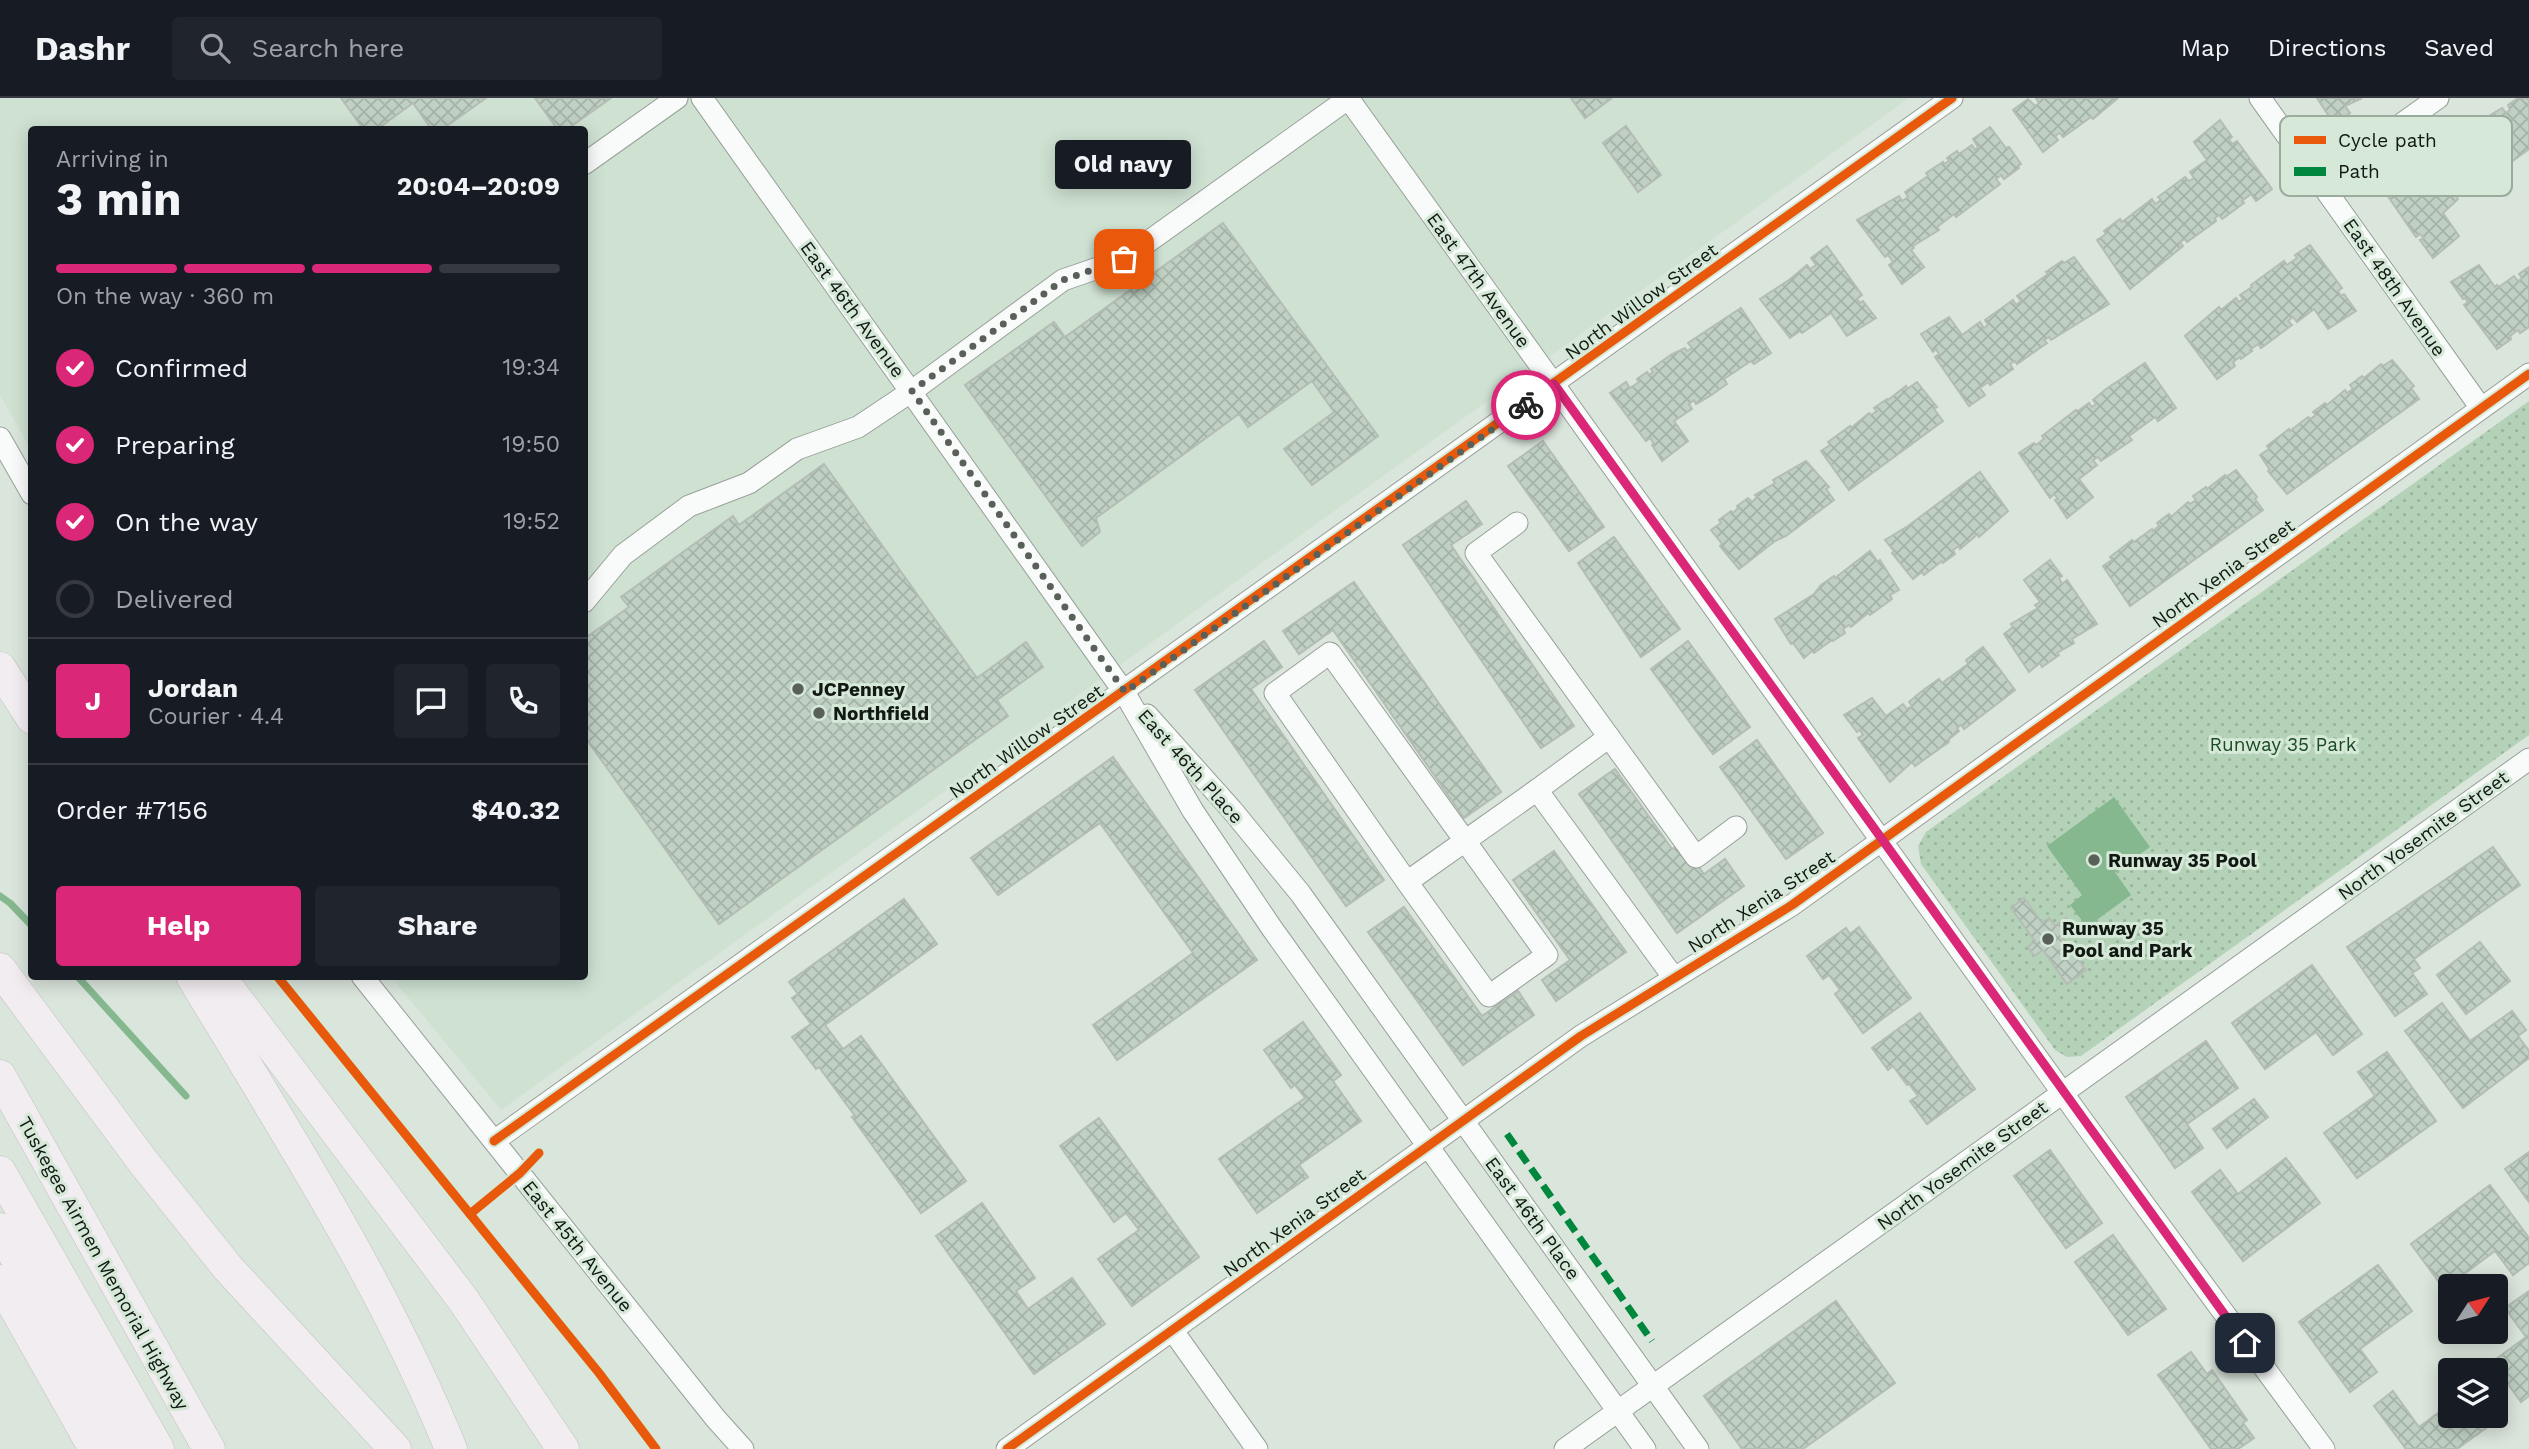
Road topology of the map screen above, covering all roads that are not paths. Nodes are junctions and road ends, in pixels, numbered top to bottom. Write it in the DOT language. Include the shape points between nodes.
graph roads {
  1 [pos="677,98"];
  2 [pos="702,98"];
  3 [pos="1349,98"];
  4 [pos="1952,98"];
  5 [pos="2260,98"];
  6 [pos="2438,98"];
  7 [pos="2413,116"];
  8 [pos="2280,126"];
  9 [pos="588,161"];
  10 [pos="2330,196"];
  11 [pos="2529,374"];
  12 [pos="1554,384"];
  13 [pos="912,391"];
  14 [pos="2481,408"];
  15 [pos="0,439"];
  16 [pos="28,487"];
  17 [pos="1517,523"];
  18 [pos="588,596"];
  19 [pos="0,668"];
  20 [pos="1125,692"];
  21 [pos="28,712"];
  22 [pos="1609,737"];
  23 [pos="2529,759"];
  24 [pos="1537,790"];
  25 [pos="1736,827"];
  26 [pos="1466,841"];
  27 [pos="1881,841"];
  28 [pos="1407,882"];
  29 [pos="0,969"];
  30 [pos="1674,978"];
  31 [pos="194,980"];
  32 [pos="222,980"];
  33 [pos="365,980"];
  34 [pos="0,1076"];
  35 [pos="2063,1093"];
  36 [pos="1464,1122"];
  37 [pos="494,1141"];
  38 [pos="1428,1148"];
  39 [pos="0,1172"];
  40 [pos="0,1229"];
  41 [pos="0,1281"];
  42 [pos="1173,1331"];
  43 [pos="1653,1386"];
  44 [pos="1618,1411"];
  45 [pos="96,1449"];
  46 [pos="125,1449"];
  47 [pos="158,1449"];
  48 [pos="209,1449"];
  49 [pos="395,1449"];
  50 [pos="451,1449"];
  51 [pos="563,1449"];
  52 [pos="743,1449"];
  53 [pos="1007,1449"];
  54 [pos="1257,1449"];
  55 [pos="1565,1449"];
  56 [pos="1645,1449"];
  57 [pos="1698,1449"];
  58 [pos="2324,1449"];
  1 -- 9 [label="street"];
  2 -- 13 [label="street, East 46th Avenue"];
  3 -- 12 [label="street, East 47th Avenue"];
  3 -- 13 [label="street" via="1124,259 1063,280"];
  4 -- 12 [label="street, North Willow Street"];
  5 -- 8 [label="street, East 48th Avenue"];
  6 -- 7 [label="street"];
  10 -- 14 [label="street, East 48th Avenue"];
  11 -- 14 [label="street, North Xenia Street"];
  12 -- 20 [label="street, North Willow Street"];
  12 -- 27 [label="street, East 47th Avenue"];
  13 -- 18 [label="street" via="858,427 797,449 749,483 690,506 623,555"];
  13 -- 20 [label="street, East 46th Avenue"];
  14 -- 27 [label="street, North Xenia Street"];
  15 -- 16 [label="street"];
  17 -- 22 [label="street" via="1476,553"];
  19 -- 21 [label="highway"];
  20 -- 36 [label="street, East 46th Place" via="1300,893"];
  20 -- 37 [label="street, North Willow Street"];
  20 -- 38 [label="street, East 46th Place" via="1192,811"];
  22 -- 24 [label="street"];
  22 -- 25 [label="street" via="1696,857"];
  23 -- 35 [label="street, North Yosemite Street"];
  24 -- 26 [label="street"];
  24 -- 30 [label="street"];
  26 -- 28 [label="street"];
  26 -- 28 [label="street" via="1547,955 1489,996"];
  26 -- 28 [label="street" via="1331,653 1275,693"];
  27 -- 30 [label="street, North Xenia Street" via="1792,905"];
  27 -- 35 [label="street, East 47th Avenue"];
  29 -- 49 [label="highway" via="228,1268"];
  30 -- 36 [label="street, North Xenia Street" via="1581,1036"];
  31 -- 50 [label="highway" via="352,1242 404,1341"];
  32 -- 51 [label="highway" via="464,1301"];
  33 -- 37 [label="street, East 45th Avenue"];
  34 -- 48 [label="highway, Tuskegee Airmen Memorial Highway"];
  35 -- 43 [label="street, North Yosemite Street"];
  35 -- 58 [label="street, East 47th Avenue"];
  36 -- 38 [label="street, North Xenia Street"];
  36 -- 43 [label="street, East 46th Place"];
  37 -- 52 [label="street, East 45th Avenue"];
  38 -- 42 [label="street, North Xenia Street"];
  38 -- 44 [label="street, East 46th Place"];
  39 -- 47 [label="highway"];
  40 -- 46 [label="highway"];
  41 -- 45 [label="highway"];
  42 -- 53 [label="street, North Xenia Street"];
  42 -- 54 [label="street"];
  43 -- 44 [label="street, North Yosemite Street"];
  43 -- 57 [label="street, East 46th Place"];
  44 -- 55 [label="street, North Yosemite Street"];
  44 -- 56 [label="street, East 46th Place"];
}
